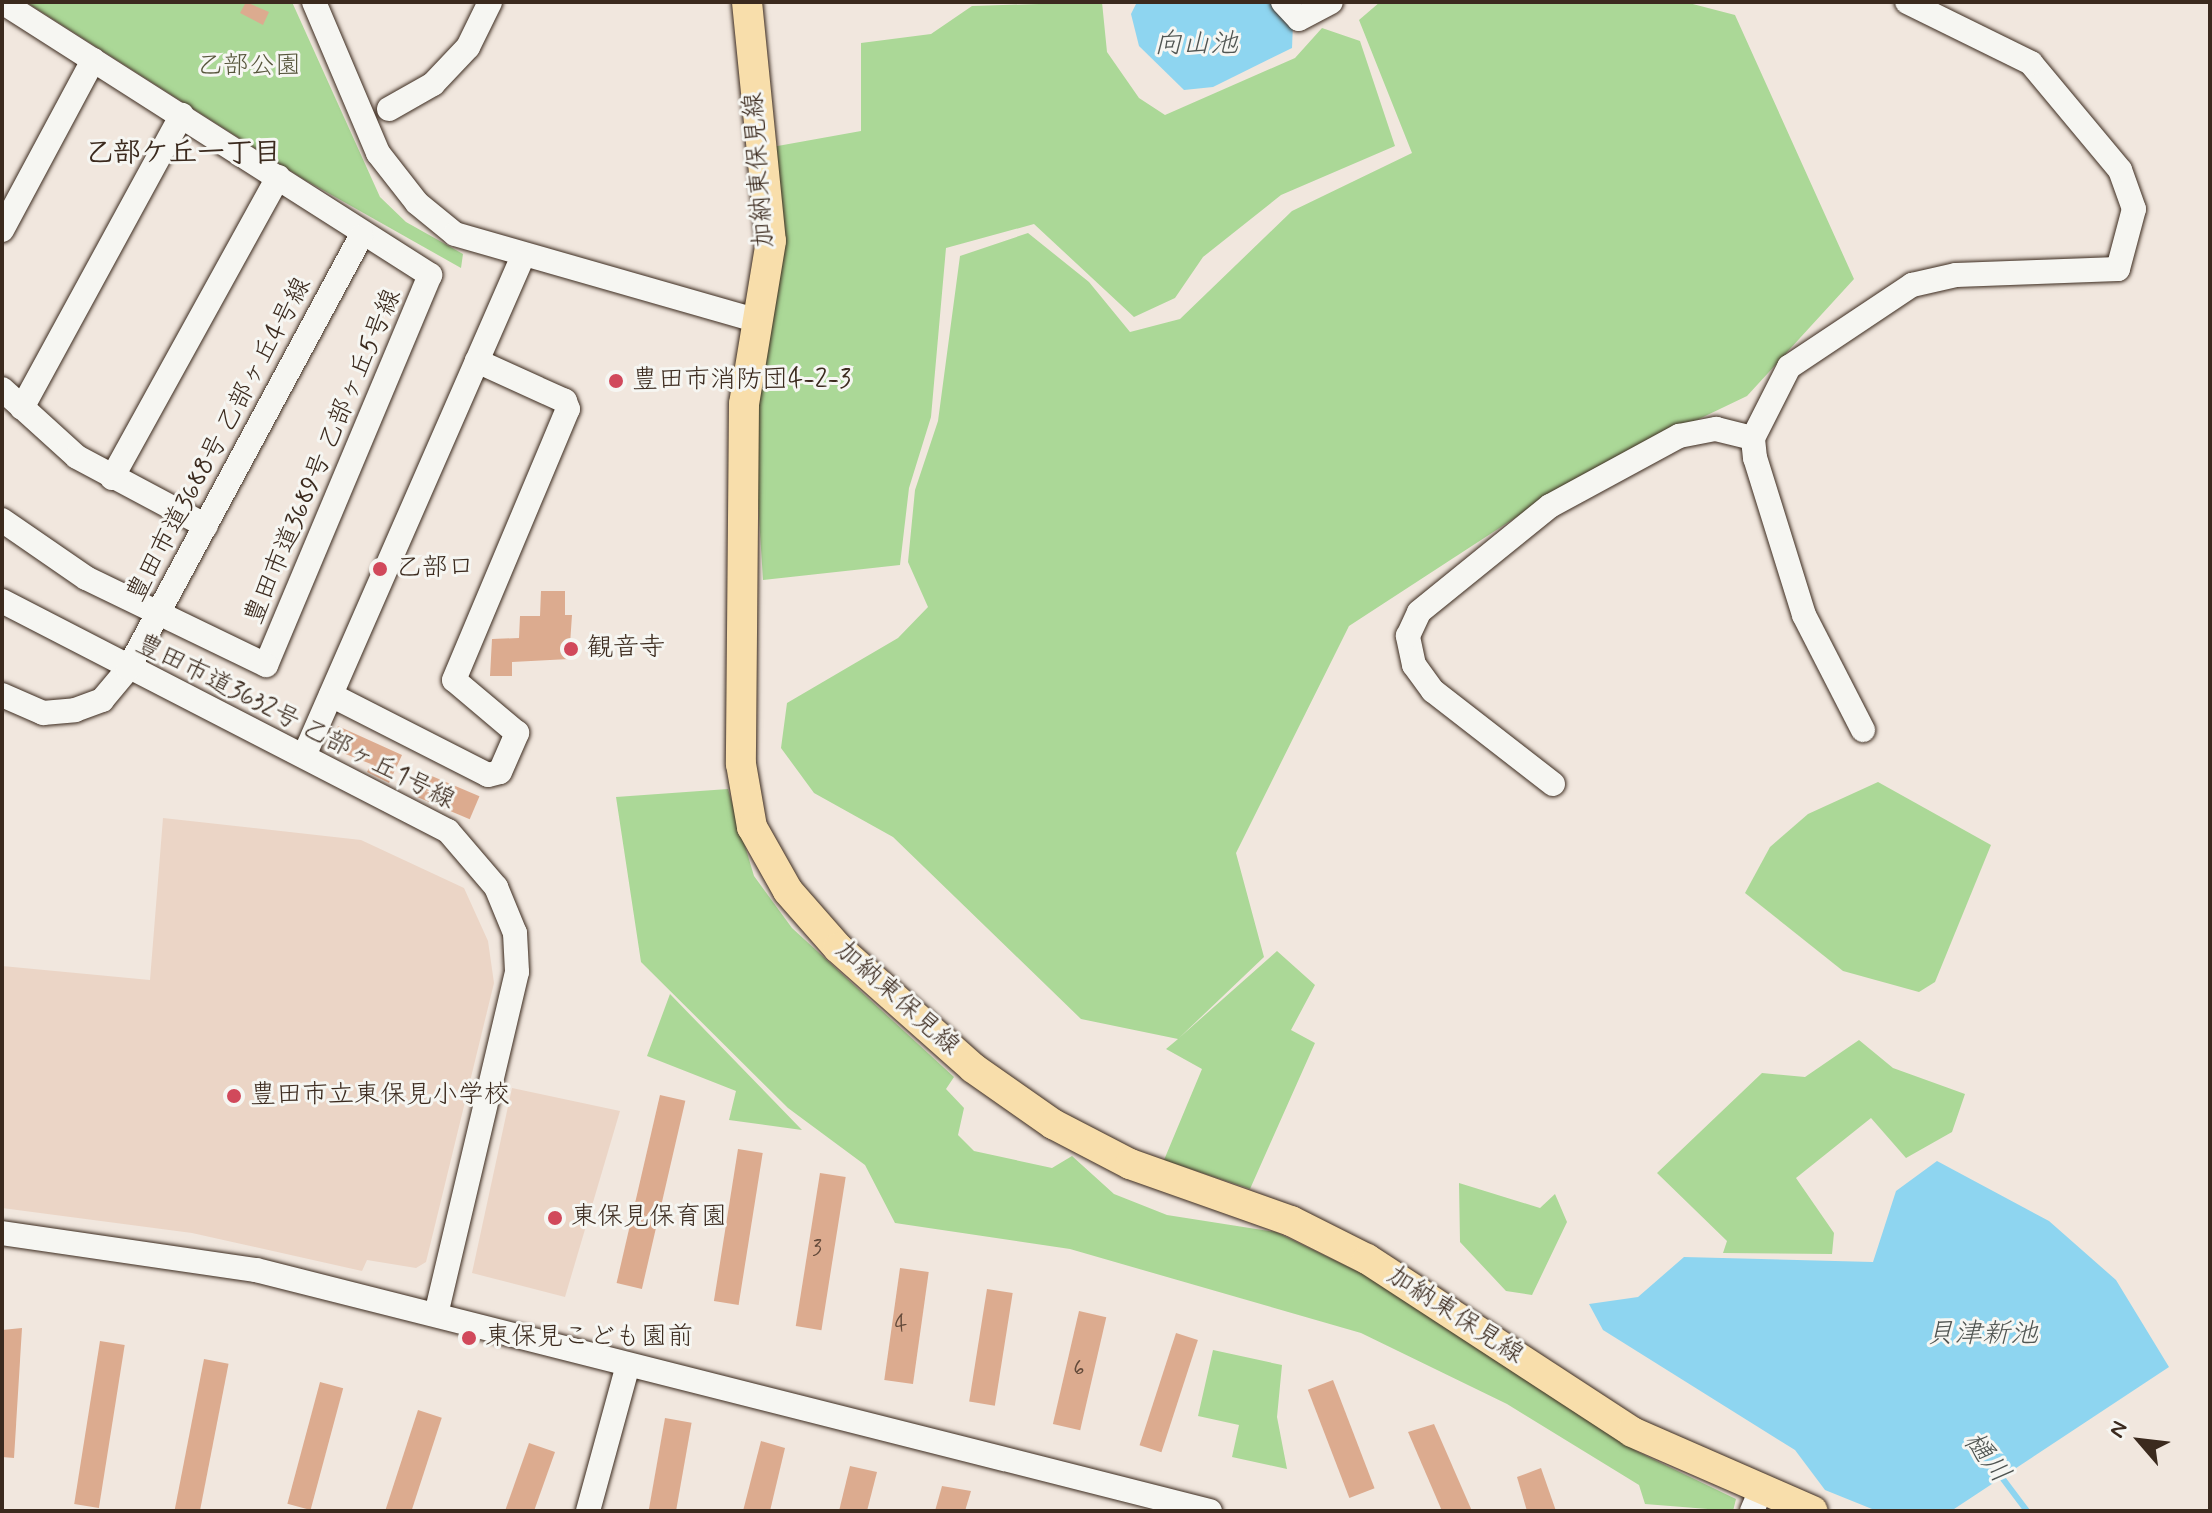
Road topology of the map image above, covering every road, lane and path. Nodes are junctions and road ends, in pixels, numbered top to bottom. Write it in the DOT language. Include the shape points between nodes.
graph roads {
  1 [pos="2,2"];
  2 [pos="314,2"];
  3 [pos="490,2"];
  4 [pos="747,2"];
  5 [pos="1283,2"];
  6 [pos="1331,2"];
  7 [pos="1907,2"];
  8 [pos="93,60"];
  9 [pos="389,109"];
  10 [pos="182,115"];
  11 [pos="278,177"];
  12 [pos="2,230"];
  13 [pos="361,237"];
  14 [pos="523,256"];
  15 [pos="755,320"];
  16 [pos="477,361"];
  17 [pos="2,389"];
  18 [pos="22,408"];
  19 [pos="1753,438"];
  20 [pos="112,478"];
  21 [pos="2,520"];
  22 [pos="206,526"];
  23 [pos="2,601"];
  24 [pos="160,610"];
  25 [pos="128,669"];
  26 [pos="2,695"];
  27 [pos="331,695"];
  28 [pos="1863,730"];
  29 [pos="304,756"];
  30 [pos="1553,784"];
  31 [pos="2,1233"];
  32 [pos="436,1315"];
  33 [pos="628,1365"];
  34 [pos="1756,1502"];
  35 [pos="588,1511"];
  36 [pos="1210,1511"];
  37 [pos="1813,1511"];
  1 -- 8 [label="street, 豊田市道3689号 乙部ヶ丘5号線"];
  2 -- 14 [label="street" via="378,153 417,203 455,234"];
  3 -- 9 [label="street" via="468,47 433,84"];
  4 -- 15 [label="main road, 加納東保見線" via="771,241"];
  5 -- 6 [label="street" via="1299,19"];
  7 -- 19 [label="street" via="2031,63 2120,170 2134,209 2131,235 2118,269 1956,275 1912,285 1799,356"];
  8 -- 10 [label="street, 豊田市道3689号 乙部ヶ丘5号線"];
  8 -- 12 [label="street"];
  10 -- 11 [label="street, 豊田市道3689号 乙部ヶ丘5号線"];
  10 -- 18 [label="street"];
  11 -- 13 [label="street, 豊田市道3689号 乙部ヶ丘5号線"];
  11 -- 20 [label="street"];
  13 -- 22 [label="street, 豊田市道3688号 乙部ヶ丘4号線"];
  13 -- 24 [label="street, 豊田市道3689号 乙部ヶ丘5号線" via="430,275 266,665"];
  14 -- 15 [label="street"];
  14 -- 16 [label="street"];
  15 -- 34 [label="main road, 加納東保見線" via="744,404 741,764 752,827 788,891 838,948 962,1058 1053,1124 1130,1164 1291,1221 1367,1259 1632,1432"];
  16 -- 27 [label="street"];
  16 -- 27 [label="street" via="565,401 568,409 454,680 517,733 500,772 488,775"];
  17 -- 18 [label="street"];
  18 -- 20 [label="street"];
  19 -- 28 [label="street" via="1804,615"];
  19 -- 30 [label="street" via="1716,429 1679,436 1550,506 1419,612 1408,636 1414,665 1433,691"];
  20 -- 22 [label="street"];
  21 -- 24 [label="street" via="86,578"];
  22 -- 24 [label="street, 豊田市道3688号 乙部ヶ丘4号線"];
  23 -- 25 [label="street, 豊田市道3632号 乙部ヶ丘1号線"];
  24 -- 25 [label="street, 豊田市道3688号 乙部ヶ丘4号線"];
  25 -- 26 [label="street, 豊田市道3688号 乙部ヶ丘4号線" via="102,700 75,710 43,713"];
  25 -- 29 [label="street, 豊田市道3632号 乙部ヶ丘1号線"];
  27 -- 29 [label="street"];
  29 -- 32 [label="street, 豊田市道3632号 乙部ヶ丘1号線" via="448,831 479,860 515,933 512,1010"];
  31 -- 32 [label="street" via="200,1258"];
  32 -- 33 [label="street"];
  33 -- 35 [label="street"];
  33 -- 36 [label="street"];
  34 -- 37 [label="main road, 加納東保見線"];
}
